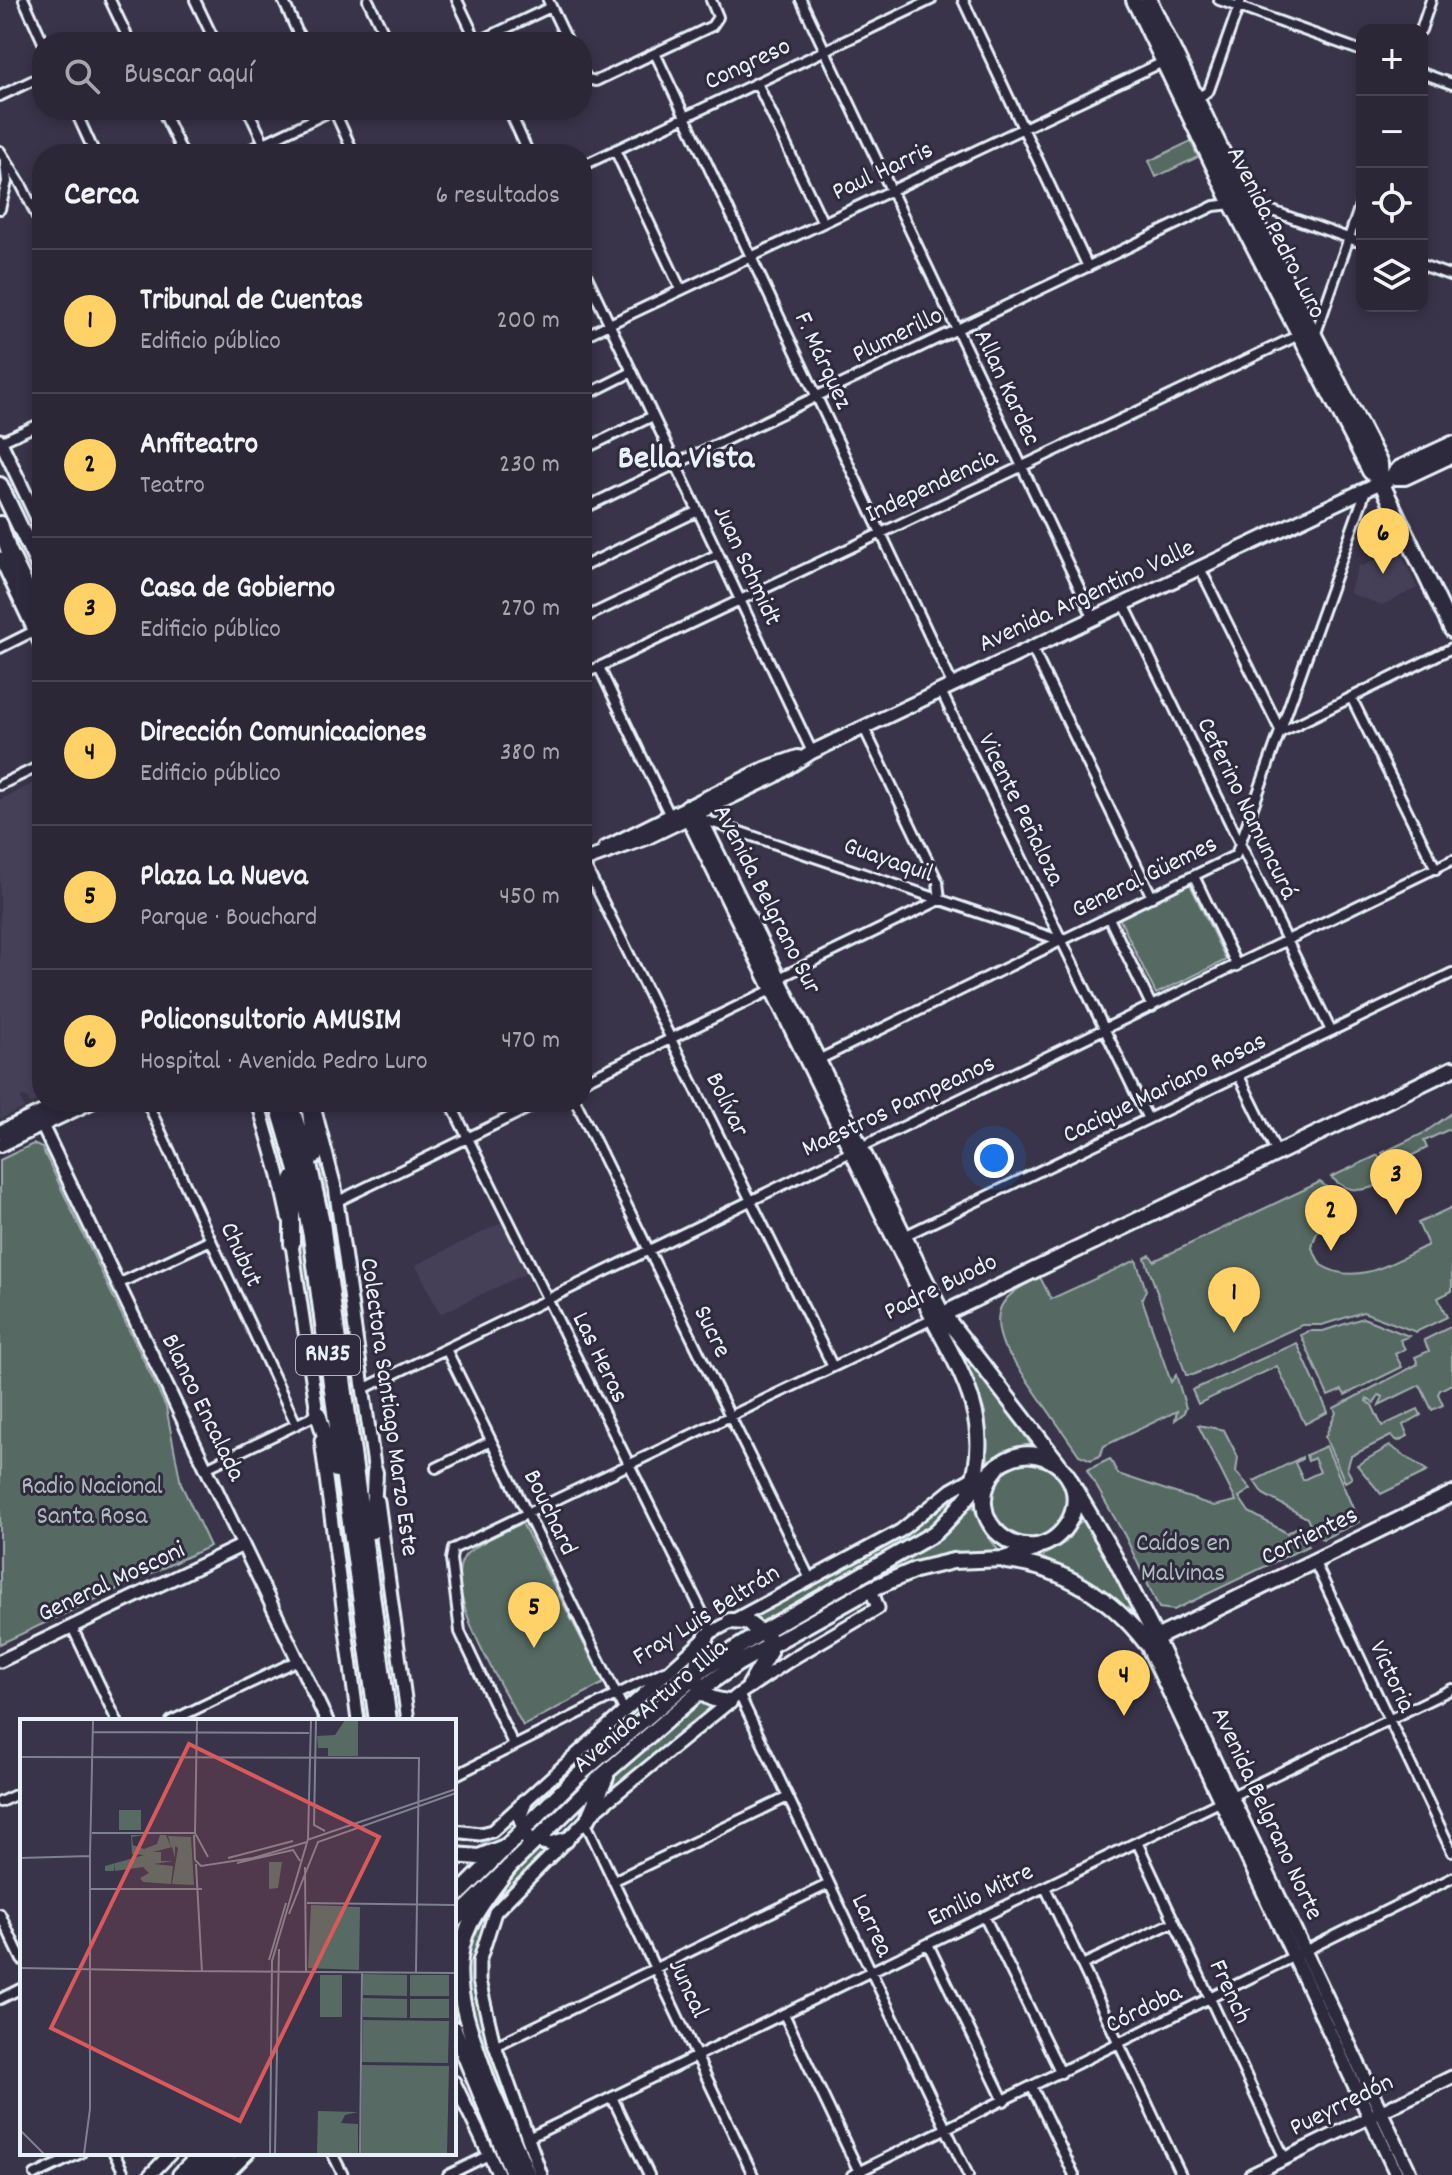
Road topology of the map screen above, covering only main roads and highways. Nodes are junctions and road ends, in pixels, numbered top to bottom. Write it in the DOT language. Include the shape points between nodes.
graph roads {
  1 [pos="1134,0"];
  2 [pos="1149,0"];
  3 [pos="1307,336"];
  4 [pos="1452,444"];
  5 [pos="1452,455"];
  6 [pos="1386,480"];
  7 [pos="0,485"];
  8 [pos="0,511"];
  9 [pos="0,524"];
  10 [pos="32,552"];
  11 [pos="32,578"];
  12 [pos="32,611"];
  13 [pos="1452,630"];
  14 [pos="693,814"];
  15 [pos="592,858"];
  16 [pos="813,1062"];
  17 [pos="1452,1069"];
  18 [pos="50,1112"];
  19 [pos="62,1112"];
  20 [pos="276,1112"];
  21 [pos="277,1112"];
  22 [pos="293,1112"];
  23 [pos="311,1112"];
  24 [pos="39,1120"];
  25 [pos="0,1132"];
  26 [pos="0,1145"];
  27 [pos="292,1244"];
  28 [pos="332,1298"];
  29 [pos="938,1316"];
  30 [pos="318,1414"];
  31 [pos="998,1467"];
  32 [pos="375,1472"];
  33 [pos="1067,1476"];
  34 [pos="978,1479"];
  35 [pos="1452,1494"];
  36 [pos="983,1502"];
  37 [pos="999,1536"];
  38 [pos="1048,1542"];
  39 [pos="1022,1554"];
  40 [pos="997,1560"];
  41 [pos="1042,1568"];
  42 [pos="362,1612"];
  43 [pos="730,1621"];
  44 [pos="710,1634"];
  45 [pos="766,1638"];
  46 [pos="1151,1641"];
  47 [pos="381,1659"];
  48 [pos="696,1675"];
  49 [pos="701,1691"];
  50 [pos="377,1719"];
  51 [pos="389,1719"];
  52 [pos="612,1768"];
  53 [pos="524,1802"];
  54 [pos="587,1819"];
  55 [pos="523,1829"];
  56 [pos="566,1840"];
  57 [pos="535,1842"];
  58 [pos="507,1846"];
  59 [pos="456,1855"];
  60 [pos="509,1867"];
  61 [pos="456,1897"];
  62 [pos="456,1919"];
  63 [pos="456,2005"];
  64 [pos="456,2034"];
  65 [pos="456,2042"];
  66 [pos="468,2064"];
  67 [pos="484,2089"];
  68 [pos="1375,2114"];
  69 [pos="200,2155"];
  70 [pos="217,2155"];
  71 [pos="228,2155"];
  72 [pos="180,2175"];
  73 [pos="196,2175"];
  74 [pos="212,2175"];
  75 [pos="505,2175"];
  76 [pos="514,2175"];
  77 [pos="528,2175"];
  78 [pos="1397,2175"];
  79 [pos="1411,2175"];
  1 -- 3 [label="main road, Avenida Pedro Luro" via="1232,204"];
  2 -- 3 [label="main road, Avenida Pedro Luro"];
  3 -- 6 [label="main road, Avenida Pedro Luro"];
  4 -- 6 [label="main road"];
  5 -- 6 [label="main road"];
  6 -- 13 [label="main road, Avenida Pedro Luro"];
  6 -- 14 [label="main road, Avenida Argentino Valle" via="812,752 775,776"];
  7 -- 10 [label="main road"];
  8 -- 11 [label="main road"];
  9 -- 12 [label="main road"];
  14 -- 15 [label="main road, Avenida Argentino Valle"];
  14 -- 16 [label="main road, Avenida Belgrano Sur" via="779,978"];
  14 -- 16 [label="main road, Avenida Belgrano Sur" via="771,990"];
  16 -- 29 [label="main road, Avenida Belgrano Sur"];
  17 -- 29 [label="main road, Padre Buodo"];
  18 -- 24 [label="main road"];
  19 -- 24 [label="main road"];
  20 -- 27 [label="main road" via="293,1181"];
  21 -- 42 [label="main road, RN35" via="311,1236"];
  22 -- 28 [label="main road, RN35" via="316,1193"];
  23 -- 28 [label="main road" via="313,1147 333,1244"];
  24 -- 25 [label="main road"];
  24 -- 26 [label="main road"];
  28 -- 47 [label="main road, RN35"];
  29 -- 33 [label="main road, Avenida Belgrano Sur" via="979,1357"];
  29 -- 34 [label="main road, Avenida Belgrano Sur" via="973,1397 979,1427"];
  30 -- 42 [label="main road" via="335,1468"];
  31 -- 33 [label="main road, Avenida Arturo Illia" via="1033,1455 1055,1463"];
  31 -- 34 [label="main road, Avenida Arturo Illia"];
  31 -- 36 [label="main road" via="988,1480"];
  32 -- 47 [label="main road" via="371,1521 384,1617"];
  33 -- 38 [label="main road, Avenida Arturo Illia" via="1074,1493 1072,1515 1066,1528"];
  33 -- 46 [label="main road, Avenida Belgrano Norte" via="1119,1565"];
  34 -- 36 [label="main road, Avenida Belgrano Sur"];
  34 -- 45 [label="main road, Avenida Arturo Illia" via="953,1517 933,1534"];
  35 -- 46 [label="main road, Corrientes"];
  36 -- 37 [label="main road"];
  37 -- 38 [label="main road" via="1020,1545"];
  37 -- 39 [label="main road, Avenida Belgrano Norte"];
  38 -- 39 [label="main road, Avenida Arturo Illia"];
  39 -- 40 [label="main road, Avenida Arturo Illia"];
  39 -- 41 [label="main road, Avenida Belgrano Norte"];
  40 -- 41 [label="main road, Avenida Belgrano Norte"];
  40 -- 45 [label="main road, Avenida Arturo Illia" via="924,1567"];
  41 -- 46 [label="main road, Avenida Belgrano Norte" via="1092,1592"];
  42 -- 50 [label="main road, RN35"];
  43 -- 45 [label="main road" via="744,1622"];
  44 -- 48 [label="main road"];
  45 -- 48 [label="main road, Avenida Arturo Illia"];
  45 -- 49 [label="main road, Avenida Arturo Illia"];
  45 -- 49 [label="main road" via="767,1656 739,1694 710,1698"];
  46 -- 68 [label="main road, Avenida Belgrano Norte"];
  47 -- 51 [label="main road, RN35"];
  48 -- 49 [label="main road"];
  48 -- 55 [label="main road, Avenida Arturo Illia"];
  49 -- 52 [label="main road, Avenida Arturo Illia"];
  52 -- 54 [label="main road"];
  52 -- 57 [label="main road, Avenida Arturo Illia"];
  53 -- 55 [label="main road"];
  55 -- 57 [label="main road"];
  55 -- 58 [label="main road, Avenida Arturo Illia"];
  56 -- 57 [label="main road"];
  57 -- 60 [label="main road, Avenida Arturo Illia"];
  58 -- 59 [label="main road" via="484,1856"];
  58 -- 61 [label="main road, Avenida Arturo Illia"];
  60 -- 62 [label="main road, Avenida Arturo Illia"];
  60 -- 67 [label="main road" via="472,1921 458,1966"];
  63 -- 67 [label="main road"];
  64 -- 66 [label="main road"];
  65 -- 66 [label="main road"];
  66 -- 67 [label="main road"];
  67 -- 75 [label="main road"];
  67 -- 76 [label="main road"];
  67 -- 77 [label="main road"];
  68 -- 78 [label="main road, Avenida Belgrano Norte"];
  68 -- 79 [label="main road, Avenida Belgrano Norte"];
  69 -- 72 [label="main road"];
  70 -- 73 [label="main road"];
  71 -- 74 [label="main road"];
}
